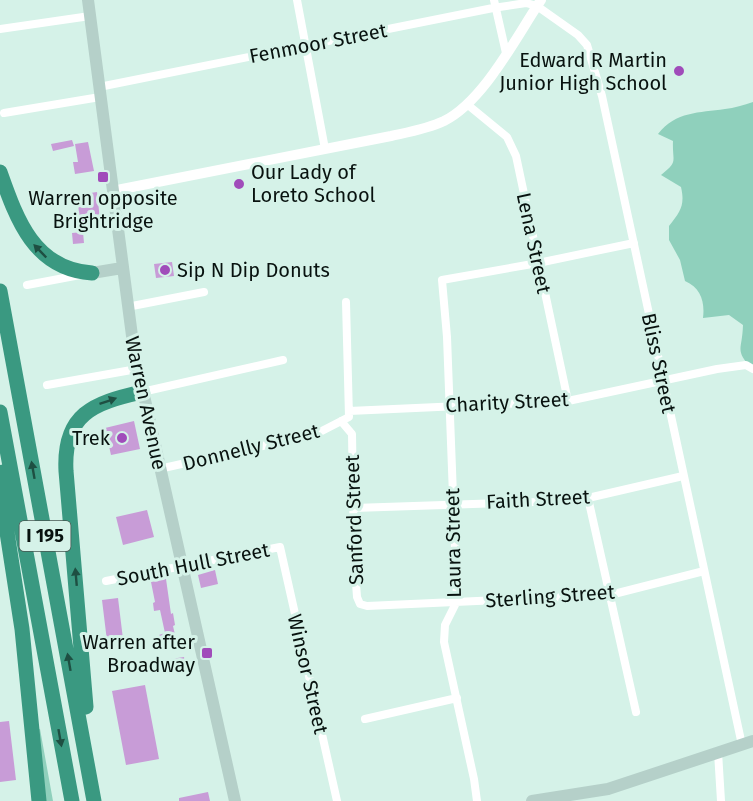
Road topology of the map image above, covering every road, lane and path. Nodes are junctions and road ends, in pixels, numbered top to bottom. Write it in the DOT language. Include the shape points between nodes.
graph roads {
  1 [pos="88,0"];
  2 [pos="297,0"];
  3 [pos="539,3"];
  4 [pos="495,4"];
  5 [pos="90,16"];
  6 [pos="0,29"];
  7 [pos="306,45"];
  8 [pos="506,53"];
  9 [pos="100,92"];
  10 [pos="468,105"];
  11 [pos="4,113"];
  12 [pos="325,149"];
  13 [pos="0,172"];
  14 [pos="112,191"];
  15 [pos="634,243"];
  16 [pos="538,263"];
  17 [pos="122,267"];
  18 [pos="92,273"];
  19 [pos="27,285"];
  20 [pos="0,291"];
  21 [pos="204,292"];
  22 [pos="346,302"];
  23 [pos="127,307"];
  24 [pos="283,360"];
  25 [pos="751,368"];
  26 [pos="137,369"];
  27 [pos="663,382"];
  28 [pos="47,385"];
  29 [pos="142,392"];
  30 [pos="568,401"];
  31 [pos="450,406"];
  32 [pos="349,411"];
  33 [pos="0,412"];
  34 [pos="341,421"];
  35 [pos="159,469"];
  36 [pos="683,476"];
  37 [pos="588,498"];
  38 [pos="453,505"];
  39 [pos="354,508"];
  40 [pos="279,547"];
  41 [pos="181,567"];
  42 [pos="704,571"];
  43 [pos="106,581"];
  44 [pos="610,595"];
  45 [pos="358,602"];
  46 [pos="457,602"];
  47 [pos="458,698"];
  48 [pos="636,712"];
  49 [pos="364,719"];
  50 [pos="747,743"];
  51 [pos="718,752"];
  52 [pos="91,782"];
  53 [pos="39,801"];
  54 [pos="72,801"];
  55 [pos="94,801"];
  56 [pos="235,801"];
  57 [pos="337,801"];
  58 [pos="477,801"];
  59 [pos="532,801"];
  60 [pos="721,801"];
  1 -- 5 [label="main road, Warren Avenue"];
  2 -- 7 [label="street"];
  3 -- 4 [label="street, Fenmoor Street"];
  3 -- 8 [label="street"];
  3 -- 15 [label="street, Bliss Street" via="587,45"];
  4 -- 7 [label="street, Fenmoor Street"];
  4 -- 8 [label="street"];
  5 -- 6 [label="street"];
  5 -- 9 [label="main road, Warren Avenue"];
  7 -- 9 [label="street, Fenmoor Street"];
  7 -- 12 [label="street"];
  8 -- 10 [label="street"];
  9 -- 11 [label="street, Fenmoor Street"];
  9 -- 14 [label="main road, Warren Avenue"];
  10 -- 12 [label="street" via="431,126"];
  10 -- 16 [label="street, Lena Street" via="507,137 512,148"];
  12 -- 14 [label="street"];
  18 -- 13 [label="highway, one-way" via="66,268 39,251 21,223"];
  14 -- 17 [label="main road, Warren Avenue"];
  15 -- 16 [label="street"];
  15 -- 27 [label="street, Bliss Street"];
  16 -- 30 [label="street, Lena Street"];
  16 -- 31 [label="street, Laura Street" via="442,280"];
  17 -- 18 [label="main road"];
  17 -- 23 [label="main road, Warren Avenue"];
  18 -- 19 [label="street"];
  52 -- 20 [label="highway, I 195, one-way"];
  21 -- 23 [label="street"];
  22 -- 32 [label="street"];
  23 -- 26 [label="main road, Warren Avenue"];
  24 -- 29 [label="street"];
  25 -- 27 [label="street, Charity Street" via="746,365 717,369"];
  26 -- 28 [label="street"];
  26 -- 29 [label="main road, Warren Avenue"];
  27 -- 30 [label="street, Charity Street"];
  27 -- 36 [label="street, Bliss Street"];
  29 -- 35 [label="main road, Warren Avenue"];
  52 -- 29 [label="highway, one-way" via="67,445 76,424 93,408"];
  30 -- 31 [label="street, Charity Street"];
  31 -- 32 [label="street, Charity Street"];
  31 -- 38 [label="street, Laura Street"];
  32 -- 34 [label="street" via="349,417"];
  33 -- 53 [label="highway" via="6,525 22,629"];
  33 -- 54 [label="highway, I 195, one-way"];
  34 -- 35 [label="street, Donnelly Street" via="316,434"];
  34 -- 39 [label="street, Sanford Street" via="352,434"];
  35 -- 41 [label="main road, Warren Avenue"];
  36 -- 37 [label="street, Faith Street"];
  36 -- 42 [label="street, Bliss Street"];
  37 -- 38 [label="street, Faith Street"];
  37 -- 44 [label="street"];
  38 -- 39 [label="street, Faith Street"];
  38 -- 46 [label="street, Laura Street"];
  39 -- 45 [label="street, Sanford Street"];
  40 -- 41 [label="street, South Hull Street"];
  40 -- 57 [label="street, Winsor Street"];
  41 -- 43 [label="street, South Hull Street"];
  41 -- 56 [label="main road, Warren Avenue"];
  42 -- 44 [label="street, Sterling Street"];
  42 -- 50 [label="street, Bliss Street"];
  44 -- 46 [label="street, Sterling Street"];
  44 -- 48 [label="street"];
  45 -- 46 [label="street, Sterling Street" via="367,606"];
  46 -- 47 [label="street, Laura Street" via="445,625 444,642"];
  47 -- 49 [label="street"];
  47 -- 58 [label="street, Laura Street"];
  50 -- 51 [label="main road"];
  51 -- 59 [label="main road" via="608,789"];
  51 -- 60 [label="street"];
  52 -- 55 [label="highway, I 195"];
}
